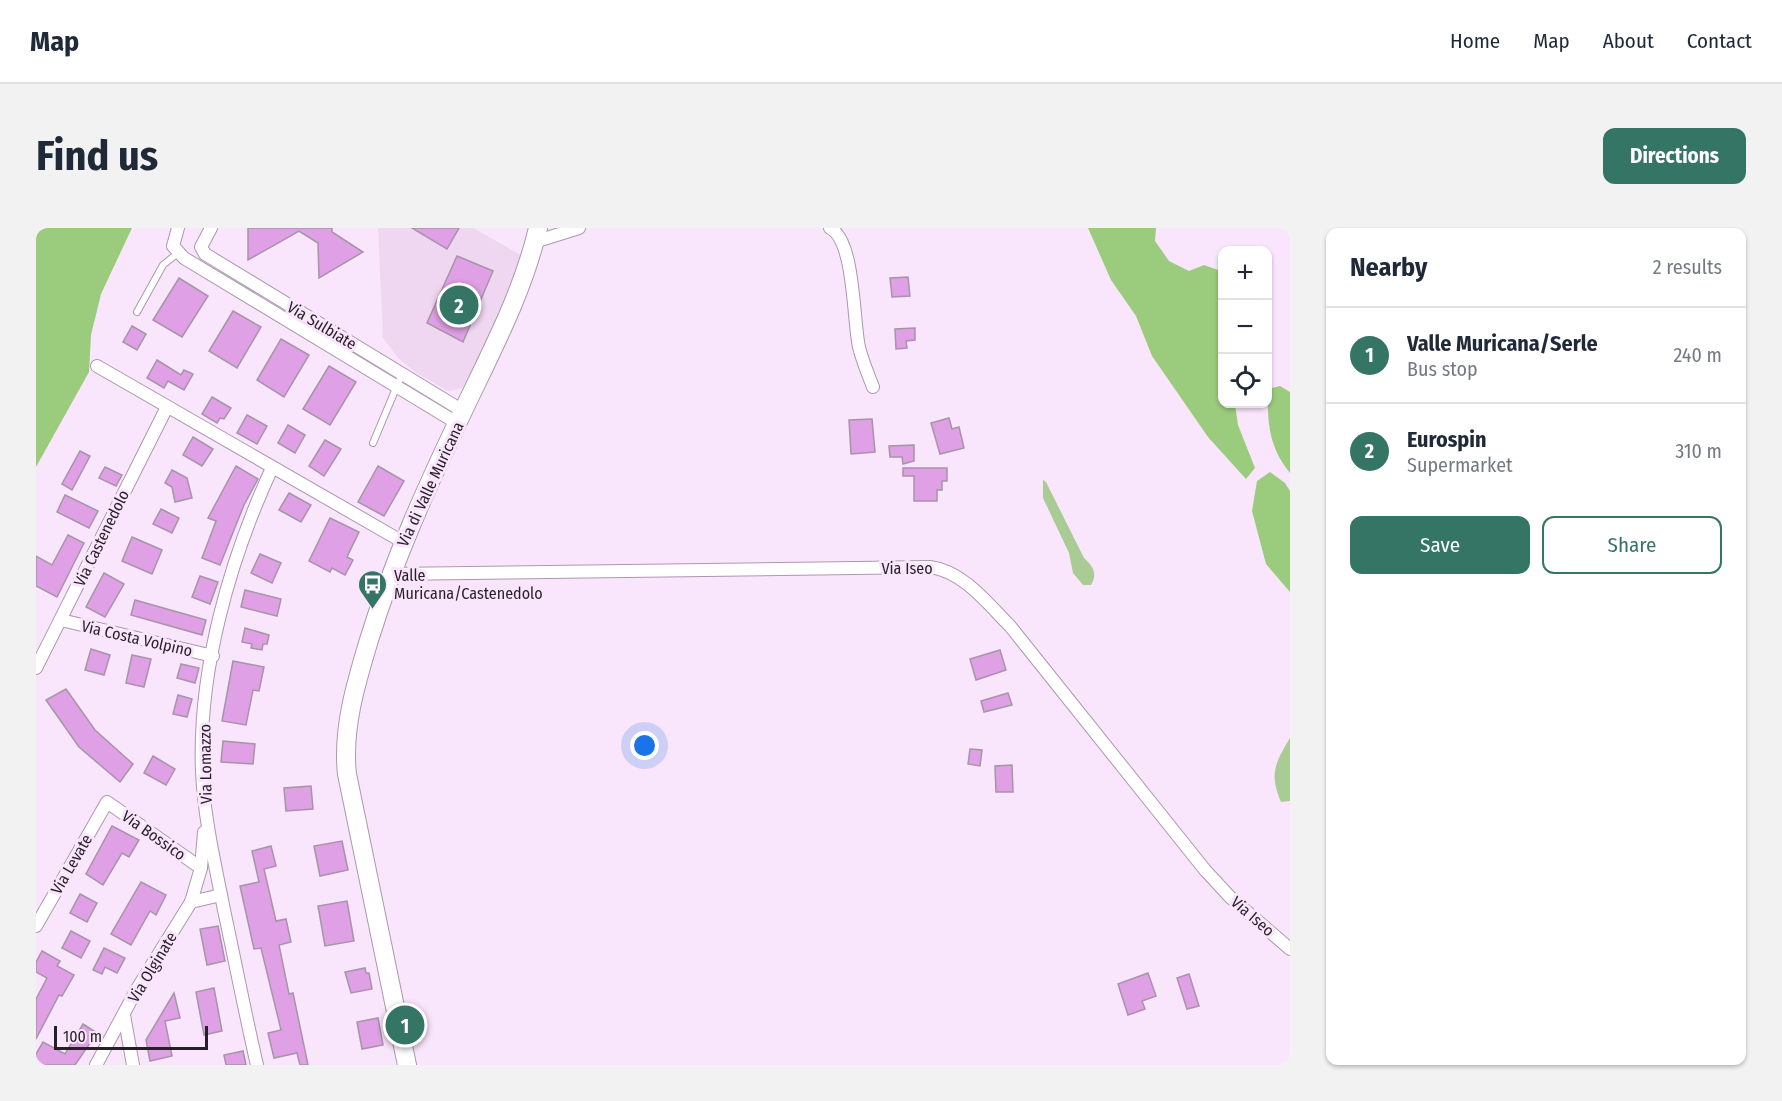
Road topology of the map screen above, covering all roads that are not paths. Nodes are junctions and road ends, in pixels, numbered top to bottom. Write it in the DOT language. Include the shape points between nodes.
graph roads {
  1 [pos="178,228"];
  2 [pos="211,228"];
  3 [pos="579,228"];
  4 [pos="830,228"];
  5 [pos="536,235"];
  6 [pos="178,253"];
  7 [pos="235,272"];
  8 [pos="226,283"];
  9 [pos="285,302"];
  10 [pos="137,312"];
  11 [pos="278,314"];
  12 [pos="332,331"];
  13 [pos="325,343"];
  14 [pos="97,366"];
  15 [pos="402,374"];
  16 [pos="395,385"];
  17 [pos="873,387"];
  18 [pos="167,407"];
  19 [pos="460,417"];
  20 [pos="373,443"];
  21 [pos="272,468"];
  22 [pos="403,542"];
  23 [pos="389,574"];
  24 [pos="61,620"];
  25 [pos="213,656"];
  26 [pos="36,668"];
  27 [pos="107,802"];
  28 [pos="206,812"];
  29 [pos="201,868"];
  30 [pos="221,895"];
  31 [pos="191,902"];
  32 [pos="36,926"];
  33 [pos="1290,949"];
  34 [pos="124,1015"];
  35 [pos="96,1065"];
  36 [pos="133,1065"];
  37 [pos="257,1065"];
  38 [pos="407,1065"];
  1 -- 6 [label="street" via="173,240"];
  2 -- 7 [label="street, Via Sulbiate" via="202,250"];
  3 -- 5 [label="street"];
  4 -- 17 [label="street" via="846,254 859,347"];
  5 -- 19 [label="street, Via di Valle Muricana" via="508,316"];
  6 -- 8 [label="street, Via Sulbiate"];
  6 -- 10 [label="lane" via="163,265"];
  7 -- 8 [label="lane"];
  7 -- 9 [label="street, Via Sulbiate"];
  8 -- 11 [label="street, Via Sulbiate"];
  9 -- 11 [label="lane"];
  9 -- 12 [label="street, Via Sulbiate"];
  11 -- 13 [label="street, Via Sulbiate"];
  12 -- 13 [label="lane"];
  12 -- 15 [label="street, Via Sulbiate"];
  13 -- 16 [label="street, Via Sulbiate"];
  14 -- 18 [label="street"];
  15 -- 16 [label="lane"];
  15 -- 19 [label="street, Via Sulbiate"];
  16 -- 19 [label="street, Via Sulbiate"];
  16 -- 20 [label="lane"];
  18 -- 21 [label="street"];
  18 -- 24 [label="street, Via Castenedolo"];
  19 -- 22 [label="street, Via di Valle Muricana"];
  21 -- 22 [label="street"];
  21 -- 25 [label="street, Via Lomazzo" via="240,542"];
  22 -- 23 [label="street, Via di Valle Muricana"];
  23 -- 33 [label="street, Via Iseo" via="930,567 945,570 984,599 1010,626 1205,870"];
  23 -- 38 [label="street, Via di Valle Muricana" via="361,668 345,748 347,774"];
  24 -- 25 [label="street, Via Costa Volpino"];
  24 -- 26 [label="street, Via Castenedolo"];
  25 -- 28 [label="street, Via Lomazzo" via="202,745"];
  27 -- 29 [label="street, Via Bossico"];
  27 -- 32 [label="street, Via Levate"];
  28 -- 29 [label="street, Via Olginate"];
  28 -- 30 [label="street, Via Lomazzo"];
  29 -- 31 [label="street, Via Olginate"];
  30 -- 31 [label="street"];
  30 -- 37 [label="street, Via Lomazzo"];
  31 -- 34 [label="street, Via Olginate"];
  34 -- 35 [label="street, Via Olginate"];
  34 -- 36 [label="street"];
}
